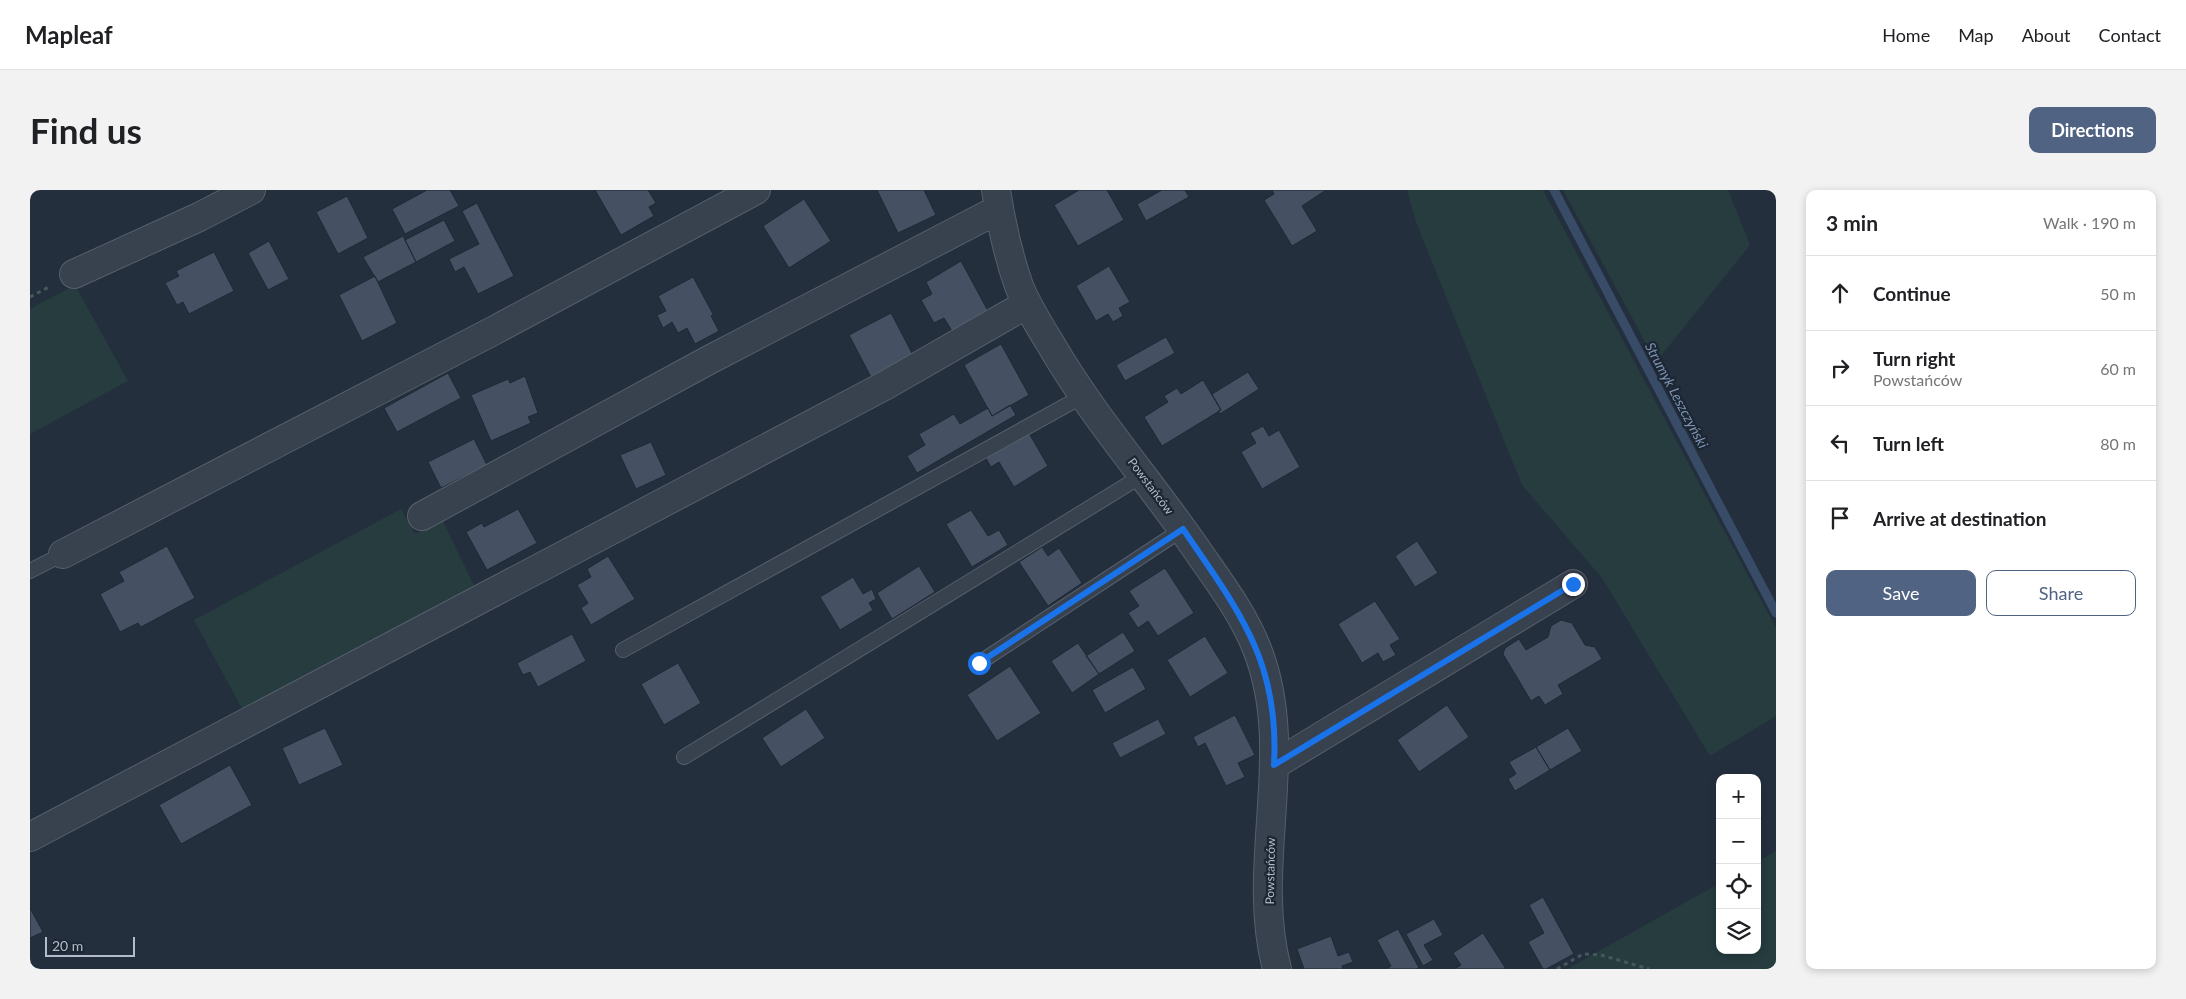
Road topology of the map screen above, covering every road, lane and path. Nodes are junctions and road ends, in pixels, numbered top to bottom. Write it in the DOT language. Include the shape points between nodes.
graph roads {
  1 [pos="251,190"];
  2 [pos="756,190"];
  3 [pos="997,199"];
  4 [pos="74,274"];
  5 [pos="1027,304"];
  6 [pos="1083,396"];
  7 [pos="1143,475"];
  8 [pos="422,516"];
  9 [pos="1183,529"];
  10 [pos="63,554"];
  11 [pos="30,571"];
  12 [pos="1573,584"];
  13 [pos="622,650"];
  14 [pos="979,663"];
  15 [pos="684,756"];
  16 [pos="1274,765"];
  17 [pos="30,837"];
  18 [pos="1277,969"];
  19 [pos="1556,969"];
  20 [pos="1649,969"];
  1 -- 4 [label="street"];
  2 -- 10 [label="street" via="485,336"];
  3 -- 5 [label="street, Powstańców"];
  3 -- 8 [label="street"];
  5 -- 6 [label="street, Powstańców"];
  5 -- 17 [label="street" via="877,390"];
  6 -- 7 [label="street, Powstańców"];
  6 -- 13 [label="lane"];
  7 -- 9 [label="street, Powstańców"];
  7 -- 15 [label="lane"];
  9 -- 14 [label="lane"];
  9 -- 16 [label="street, Powstańców" via="1243,618 1258,650 1272,714"];
  10 -- 11 [label="lane"];
  12 -- 16 [label="street"];
  16 -- 18 [label="street, Powstańców" via="1268,899 1270,940"];
  19 -- 20 [label="path" via="1583,954 1601,955"];
}
